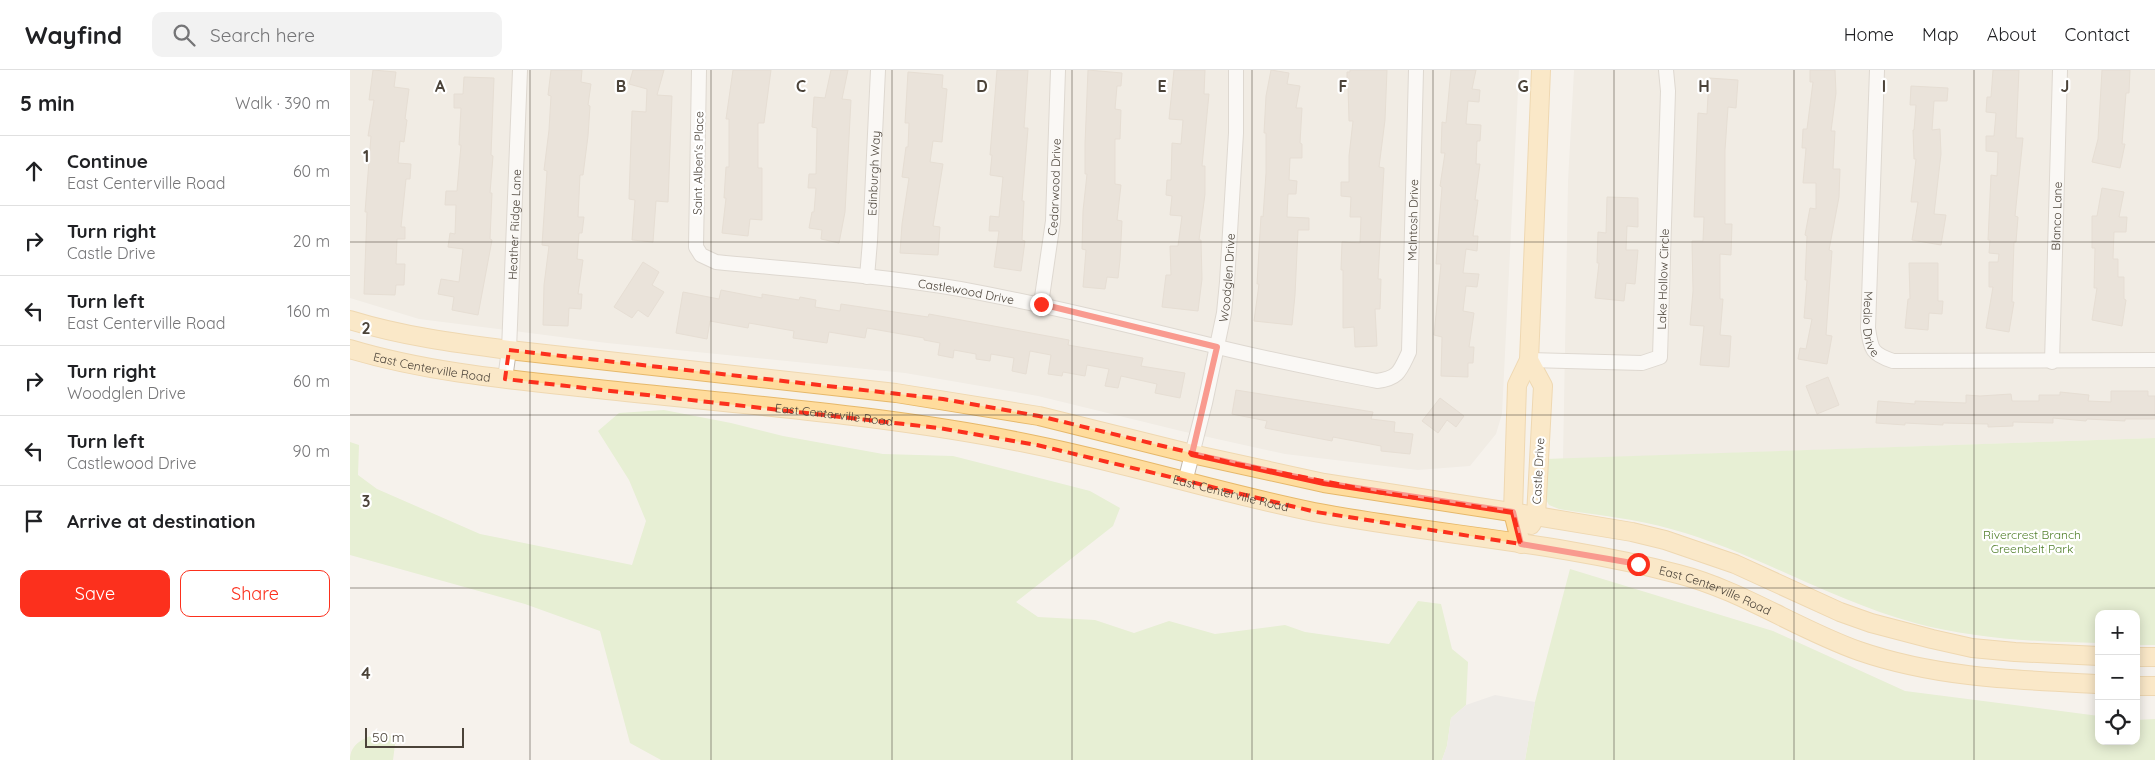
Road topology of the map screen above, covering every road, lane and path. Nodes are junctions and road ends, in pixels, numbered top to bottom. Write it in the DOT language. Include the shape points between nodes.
graph roads {
  1 [pos="520,70"];
  2 [pos="699,70"];
  3 [pos="878,70"];
  4 [pos="1058,70"];
  5 [pos="1236,70"];
  6 [pos="1416,70"];
  7 [pos="1541,70"];
  8 [pos="1666,70"];
  9 [pos="1878,70"];
  10 [pos="2060,70"];
  11 [pos="701,255"];
  12 [pos="867,277"];
  13 [pos="1041,304"];
  14 [pos="350,320"];
  15 [pos="1217,347"];
  16 [pos="350,349"];
  17 [pos="509,350"];
  18 [pos="1530,360"];
  19 [pos="2155,360"];
  20 [pos="2052,362"];
  21 [pos="1401,369"];
  22 [pos="506,379"];
  23 [pos="1192,454"];
  24 [pos="1185,482"];
  25 [pos="1513,512"];
  26 [pos="1536,516"];
  27 [pos="1521,544"];
  28 [pos="2095,656"];
  29 [pos="2140,657"];
  30 [pos="2155,657"];
  31 [pos="2095,684"];
  32 [pos="2140,686"];
  33 [pos="2155,686"];
  1 -- 17 [label="street, Heather Ridge Lane"];
  2 -- 11 [label="street, Saint Alben's Place" via="696,247"];
  3 -- 12 [label="street, Edinburgh Way"];
  4 -- 13 [label="street, Cedarwood Drive" via="1053,220"];
  5 -- 15 [label="street, Woodglen Drive" via="1228,282"];
  6 -- 21 [label="street, McIntosh Drive" via="1408,352"];
  7 -- 18 [label="main road, Castle Drive"];
  8 -- 18 [label="street, Lake Hollow Circle" via="1660,357 1642,363"];
  9 -- 20 [label="street, Medio Drive" via="1868,328 1871,346 1878,356 1893,361"];
  10 -- 20 [label="street, Blanco Lane"];
  11 -- 12 [label="street, Castlewood Drive" via="716,262"];
  12 -- 13 [label="street, Castlewood Drive"];
  13 -- 15 [label="street, Castlewood Drive"];
  14 -- 17 [label="main road, East Centerville Road" via="423,338"];
  15 -- 21 [label="street, Castlewood Drive" via="1377,381 1391,379"];
  15 -- 23 [label="street, Woodglen Drive"];
  16 -- 22 [label="main road, East Centerville Road" via="412,364"];
  17 -- 22 [label="street, Heather Ridge Lane"];
  17 -- 23 [label="main road, East Centerville Road" via="943,399 1038,416"];
  18 -- 25 [label="main road, Castle Drive" via="1517,385"];
  18 -- 26 [label="main road, Castle Drive" via="1543,386"];
  19 -- 20 [label="street, Medio Drive"];
  22 -- 24 [label="main road, East Centerville Road" via="911,424 1037,445"];
  23 -- 24 [label="street, Woodglen Drive"];
  23 -- 25 [label="main road, East Centerville Road" via="1324,483"];
  24 -- 27 [label="main road, East Centerville Road" via="1316,512"];
  25 -- 26 [label="main road, East Centerville Road"];
  25 -- 27 [label="main road, Castle Drive"];
  26 -- 27 [label="main road, Castle Drive"];
  26 -- 28 [label="main road, East Centerville Road" via="1632,532 1697,549 1840,612 1932,640 1989,650"];
  27 -- 31 [label="main road, East Centerville Road" via="1638,564 1704,582 1815,633 1863,652 1915,666 1987,678"];
  29 -- 30 [label="main road"];
  32 -- 33 [label="main road"];
}
